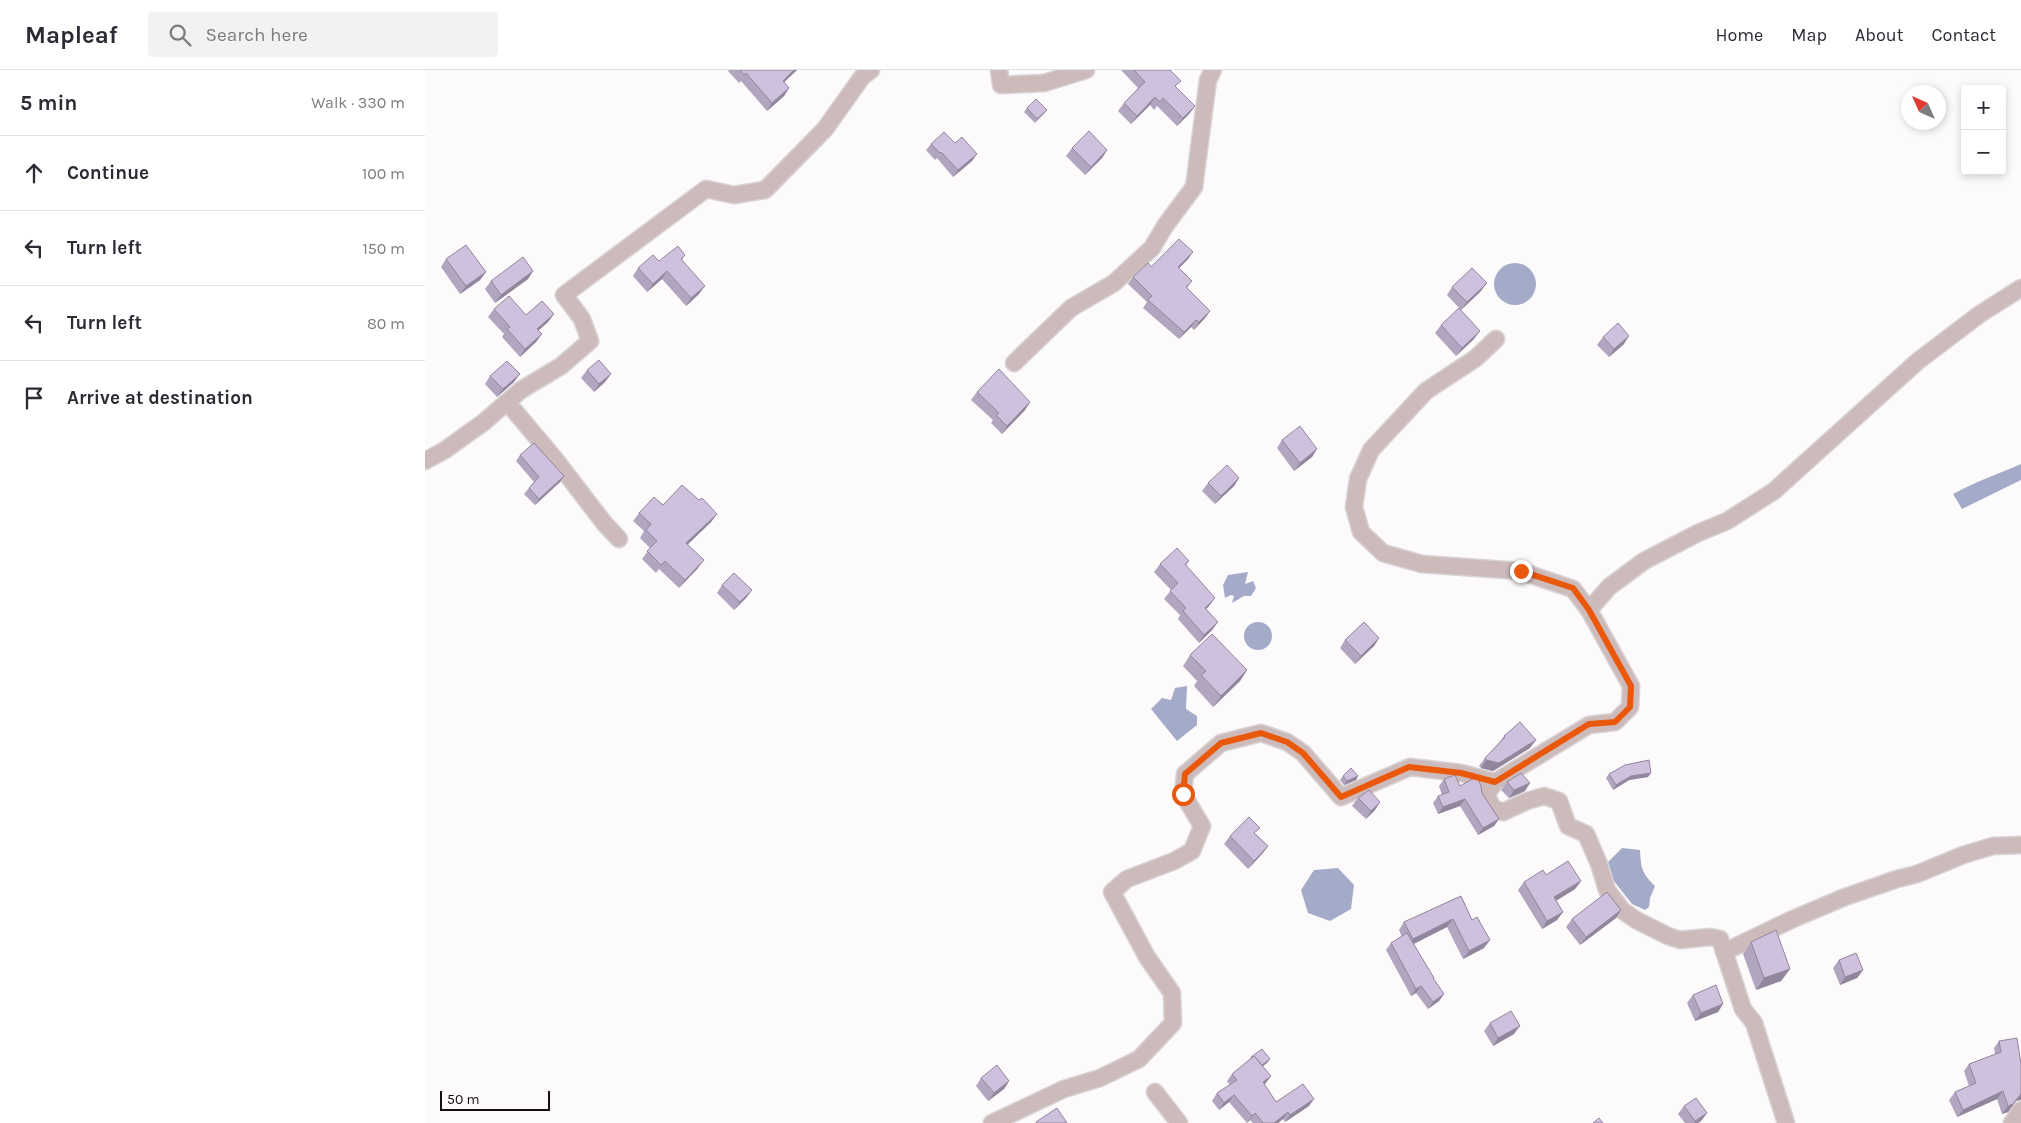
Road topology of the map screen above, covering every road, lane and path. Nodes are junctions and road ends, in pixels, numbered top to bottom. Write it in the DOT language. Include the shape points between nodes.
graph roads {
  1 [pos="871,70"];
  2 [pos="999,70"];
  3 [pos="1085,70"];
  4 [pos="1213,70"];
  5 [pos="2021,288"];
  6 [pos="1496,339"];
  7 [pos="1014,363"];
  8 [pos="507,402"];
  9 [pos="425,462"];
  10 [pos="619,538"];
  11 [pos="1589,610"];
  12 [pos="1495,782"];
  13 [pos="2021,845"];
  14 [pos="1724,952"];
  15 [pos="1155,1092"];
  16 [pos="2021,1110"];
  17 [pos="992,1123"];
  18 [pos="1179,1123"];
  19 [pos="1786,1123"];
  20 [pos="2012,1123"];
  1 -- 8 [label="street" via="862,77 825,129 765,190 734,195 706,189 564,295 582,319 590,341 561,366"];
  2 -- 3 [label="street" via="1001,85 1044,83"];
  4 -- 7 [label="street" via="1208,80 1194,187 1152,248 1114,283 1071,308"];
  5 -- 11 [label="street" via="1918,361 1774,491 1727,521 1644,561 1609,587"];
  6 -- 11 [label="street" via="1476,358 1426,391 1371,450 1358,480 1354,507 1361,532 1383,553 1422,564 1521,571 1573,588"];
  8 -- 9 [label="street" via="484,422"];
  8 -- 10 [label="street"];
  11 -- 12 [label="street" via="1631,686 1630,707 1615,722 1589,724"];
  12 -- 14 [label="street" via="1487,795 1493,808 1503,812 1543,796 1559,801 1568,826 1586,834 1607,890 1622,910 1680,940 1720,939"];
  12 -- 17 [label="street" via="1461,773 1409,767 1341,797 1303,753 1287,742 1261,733 1221,743 1185,774 1183,794 1203,826 1192,851 1127,879 1112,892 1147,957 1172,993 1173,1023 1139,1059"];
  13 -- 14 [label="street" via="1993,846 1845,896"];
  14 -- 19 [label="street" via="1743,1009 1753,1022"];
  15 -- 18 [label="street"];
  16 -- 20 [label="street"];
}
